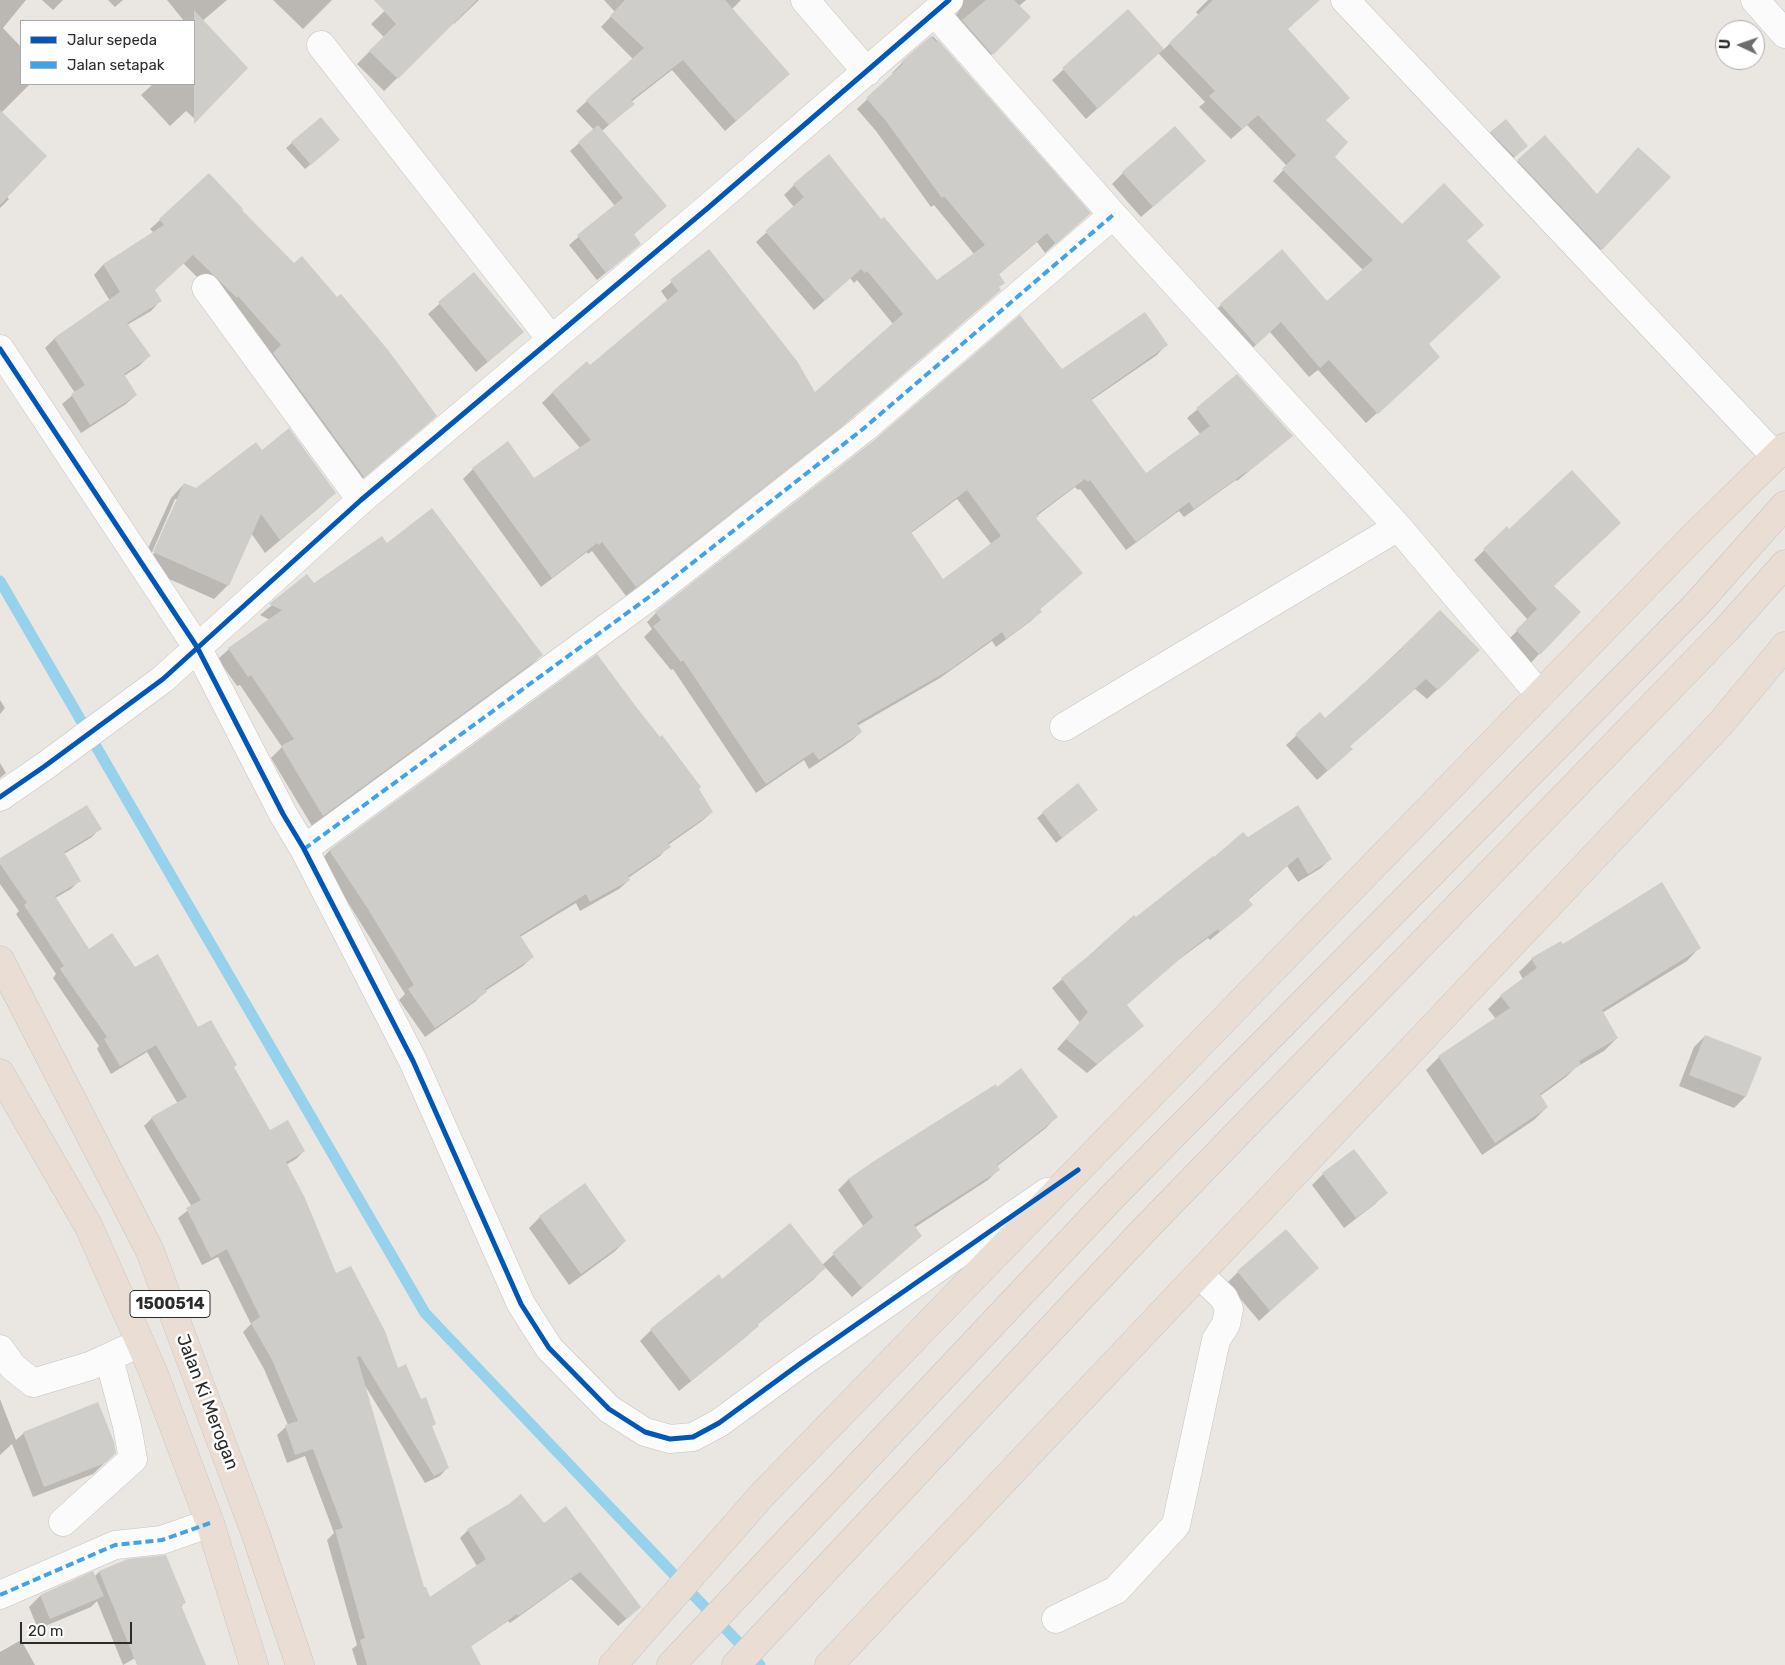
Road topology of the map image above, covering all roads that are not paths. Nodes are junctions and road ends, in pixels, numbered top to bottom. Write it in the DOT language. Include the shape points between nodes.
graph roads {
  1 [pos="805,0"];
  2 [pos="1345,0"];
  3 [pos="1755,0"];
  4 [pos="942,6"];
  5 [pos="1785,34"];
  6 [pos="321,45"];
  7 [pos="867,72"];
  8 [pos="1113,215"];
  9 [pos="206,288"];
  10 [pos="551,339"];
  11 [pos="0,349"];
  12 [pos="1780,452"];
  13 [pos="361,500"];
  14 [pos="1785,505"];
  15 [pos="1398,527"];
  16 [pos="1785,564"];
  17 [pos="1785,646"];
  18 [pos="197,647"];
  19 [pos="1540,695"];
  20 [pos="1064,727"];
  21 [pos="0,797"];
  22 [pos="304,849"];
  23 [pos="0,960"];
  24 [pos="3,1086"];
  25 [pos="1078,1170"];
  26 [pos="1199,1274"];
  27 [pos="140,1343"];
  28 [pos="0,1349"];
  29 [pos="108,1358"];
  30 [pos="63,1522"];
  31 [pos="210,1523"];
  32 [pos="0,1595"];
  33 [pos="1056,1619"];
  34 [pos="254,1665"];
  35 [pos="300,1665"];
  36 [pos="613,1665"];
  37 [pos="671,1665"];
  38 [pos="736,1665"];
  39 [pos="829,1665"];
  1 -- 7 [label="street"];
  2 -- 12 [label="street"];
  3 -- 5 [label="street"];
  4 -- 7 [label="street"];
  4 -- 8 [label="street"];
  6 -- 10 [label="street"];
  7 -- 10 [label="street"];
  8 -- 15 [label="street"];
  8 -- 22 [label="street" via="863,428 649,598"];
  9 -- 13 [label="street"];
  10 -- 13 [label="street"];
  11 -- 18 [label="street"];
  12 -- 19 [label="highway"];
  13 -- 18 [label="street"];
  14 -- 37 [label="highway" via="1697,604 1114,1195"];
  15 -- 19 [label="street"];
  15 -- 20 [label="street"];
  16 -- 38 [label="highway" via="1726,630 1144,1230"];
  17 -- 26 [label="highway" via="1714,730"];
  18 -- 21 [label="street" via="163,678"];
  18 -- 22 [label="street"];
  19 -- 25 [label="highway"];
  22 -- 25 [label="street" via="413,1061 520,1304 549,1348 609,1409 645,1432 670,1439 693,1437 719,1423"];
  23 -- 35 [label="highway, Jalan Ki Merogan / 1500514" via="150,1251 256,1535"];
  24 -- 27 [label="highway, 1500514" via="89,1227"];
  25 -- 36 [label="highway" via="763,1494"];
  26 -- 33 [label="street" via="1224,1298 1229,1309 1226,1324 1216,1340 1176,1525 1116,1590"];
  26 -- 39 [label="highway"];
  27 -- 29 [label="street"];
  27 -- 31 [label="highway, 1500514"];
  28 -- 29 [label="street" via="13,1367 33,1384"];
  29 -- 30 [label="street" via="133,1458"];
  31 -- 32 [label="street" via="162,1540 116,1545"];
  31 -- 34 [label="highway, 1500514"];
}
